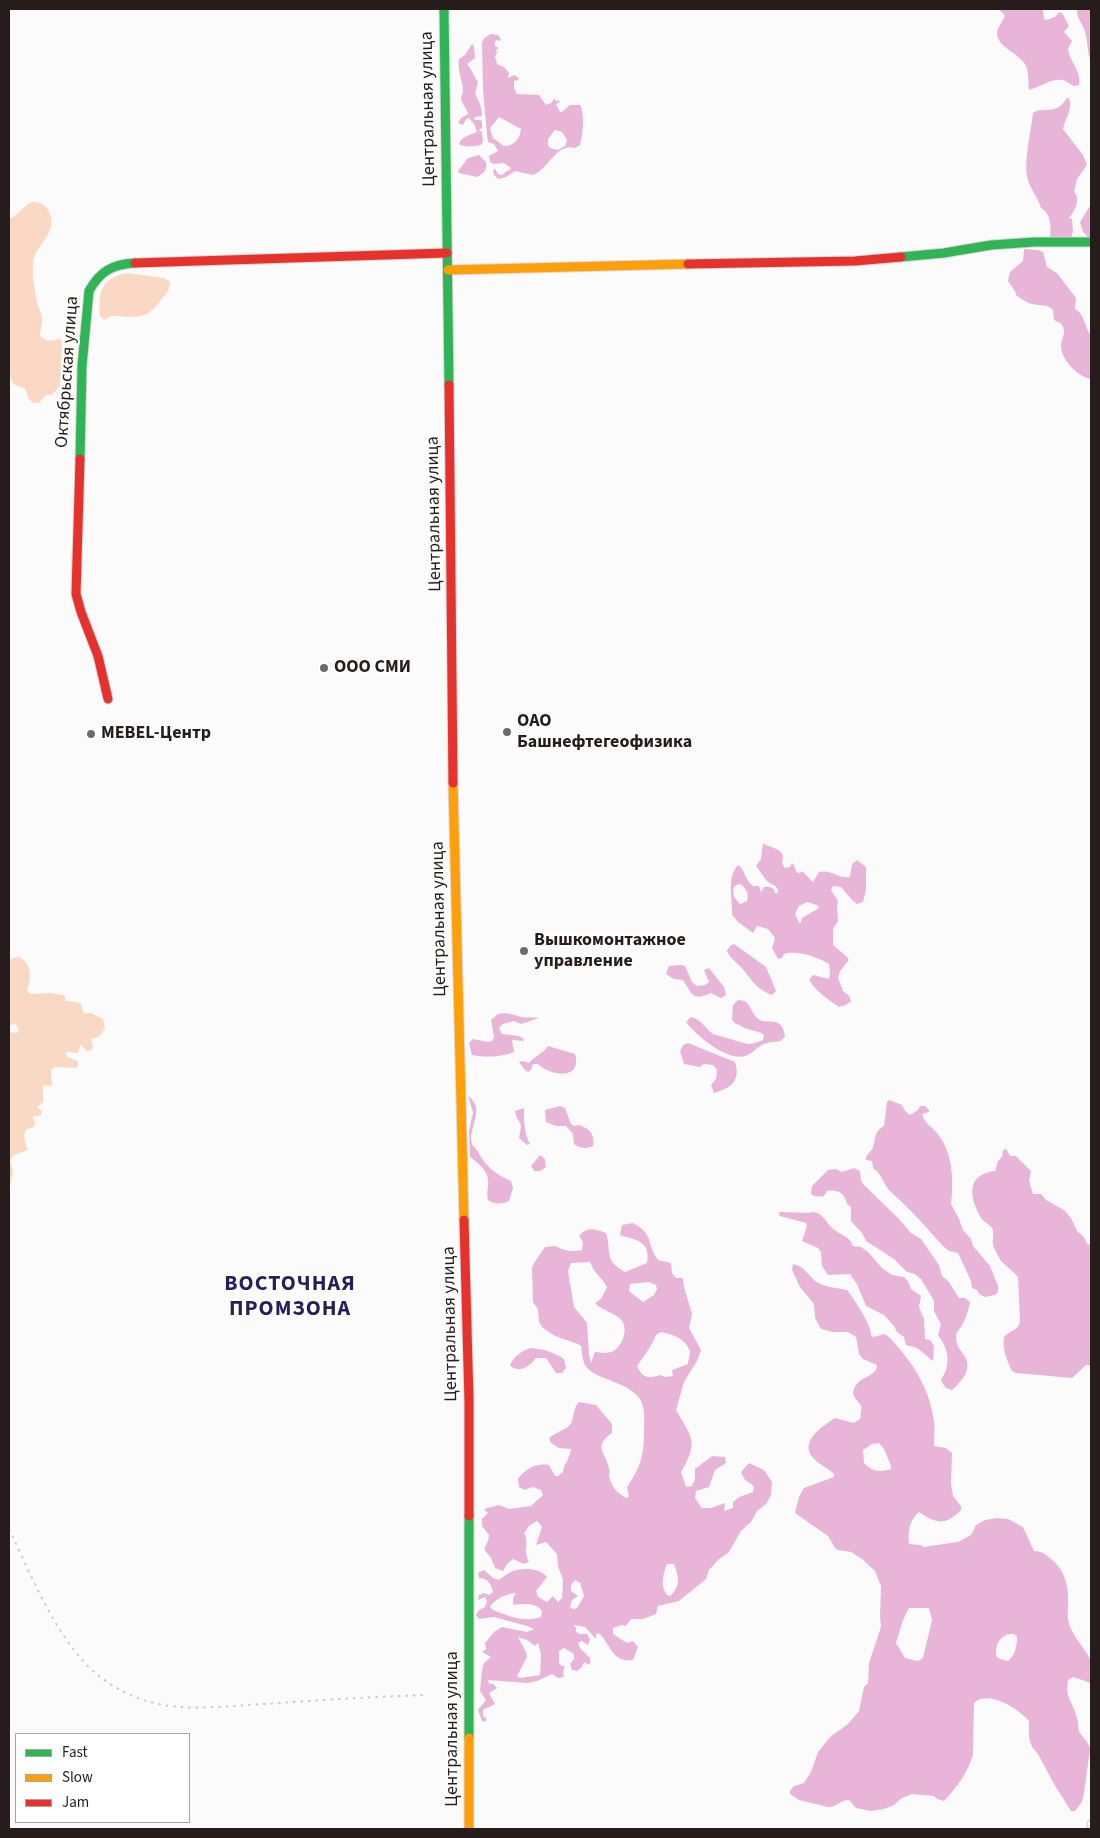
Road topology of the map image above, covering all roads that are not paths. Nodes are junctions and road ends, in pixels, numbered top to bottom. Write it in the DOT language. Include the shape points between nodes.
graph roads {
  1 [pos="444,9"];
  2 [pos="1091,242"];
  3 [pos="447,254"];
  4 [pos="448,270"];
  5 [pos="108,699"];
  6 [pos="1091,1824"];
  7 [pos="469,1829"];
  8 [pos="1091,1829"];
  1 -- 3 [label="street, Центральная улица"];
  2 -- 4 [label="street" via="991,245 944,253 847,261"];
  3 -- 4 [label="street, Центральная улица"];
  3 -- 5 [label="street, Октябрьская улица" via="131,263 114,266 94,280 88,300 82,366 76,594 103,672"];
  4 -- 7 [label="street, Центральная улица" via="454,832 469,1401"];
  6 -- 8 [label="street"];
}
